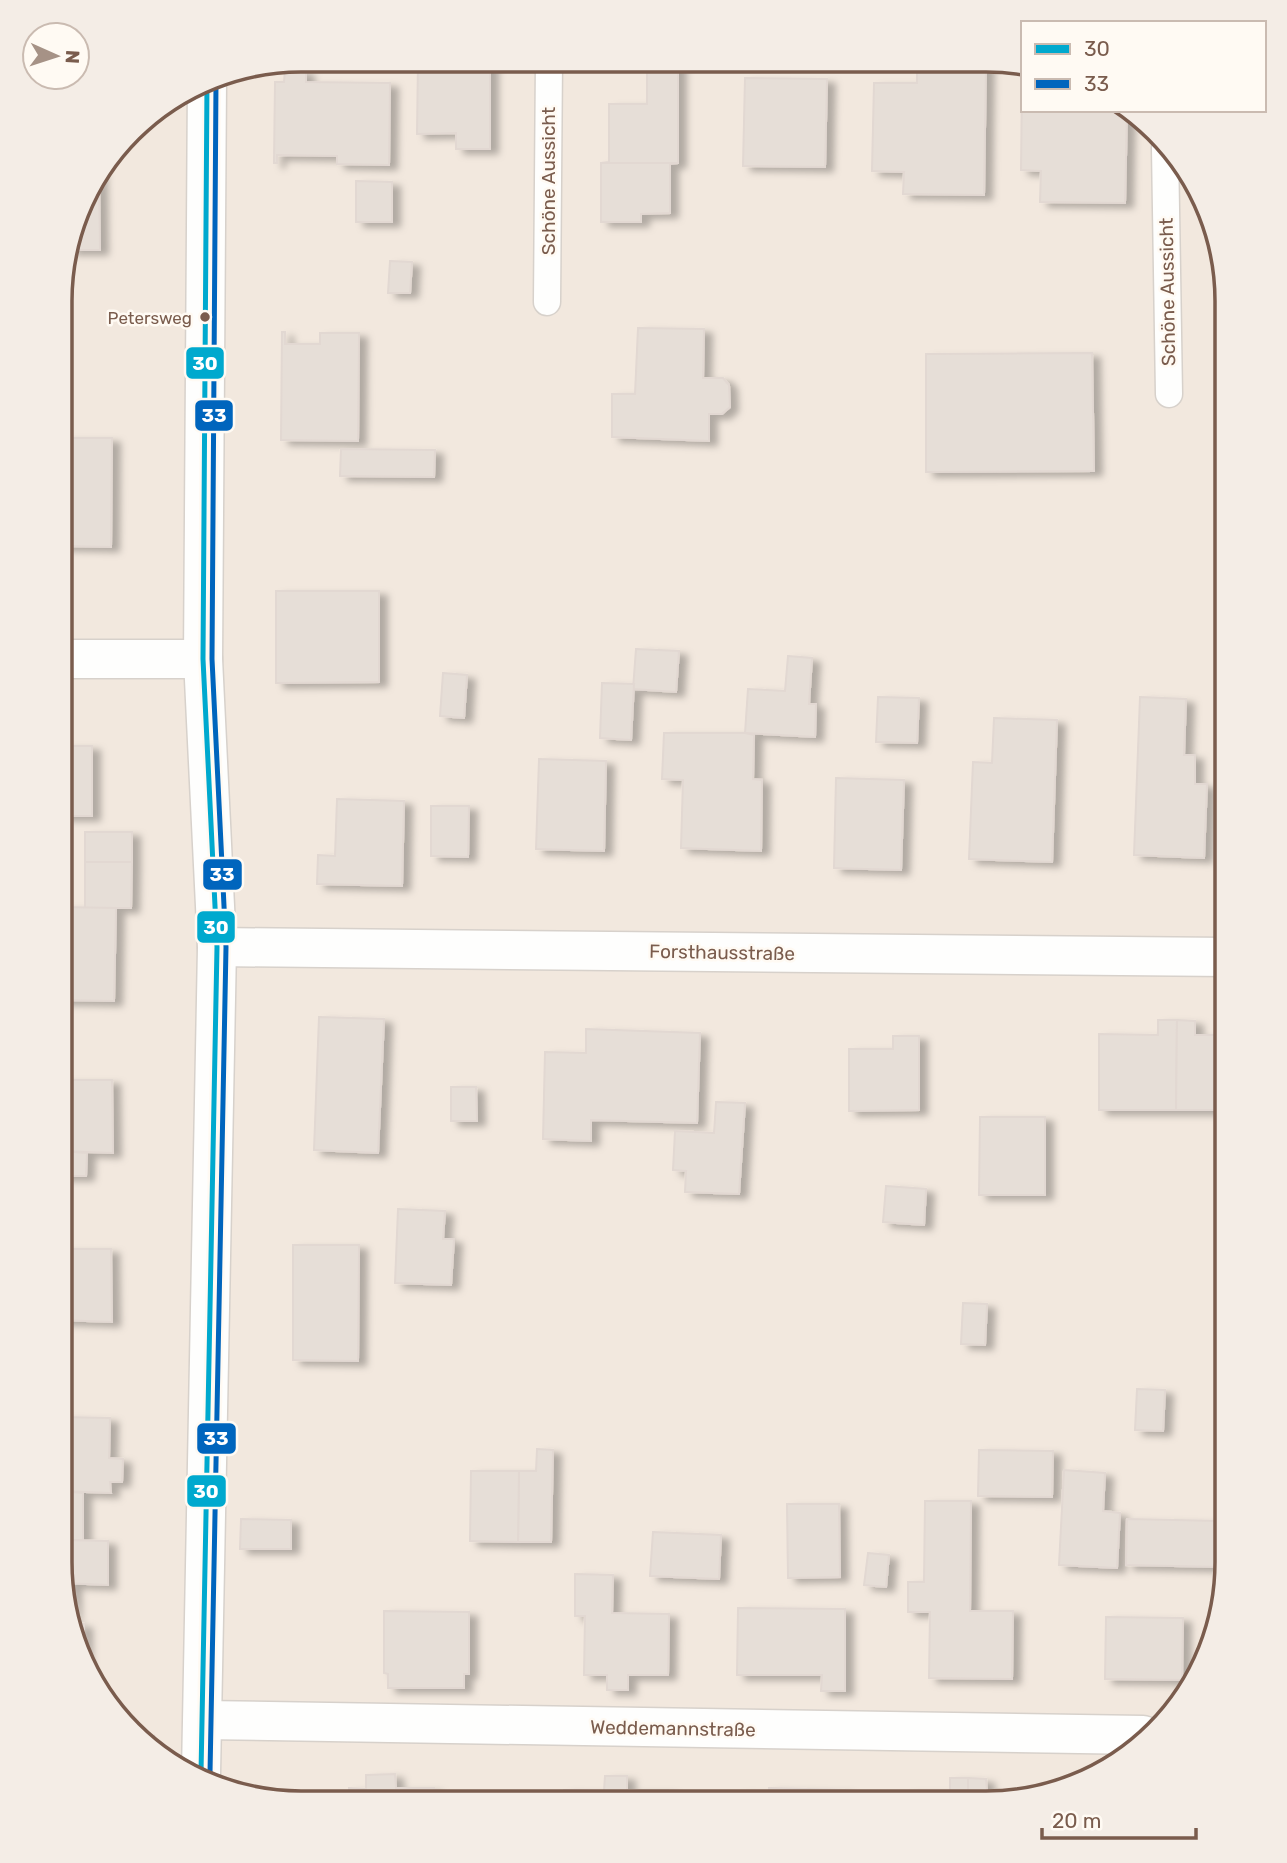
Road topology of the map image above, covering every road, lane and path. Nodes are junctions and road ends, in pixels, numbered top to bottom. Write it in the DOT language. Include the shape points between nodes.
graph roads {
  1 [pos="549,72"];
  2 [pos="207,92"];
  3 [pos="1165,159"];
  4 [pos="547,302"];
  5 [pos="1169,394"];
  6 [pos="72,659"];
  7 [pos="203,659"];
  8 [pos="217,947"];
  9 [pos="1215,957"];
  10 [pos="203,1720"];
  11 [pos="1136,1735"];
  12 [pos="201,1769"];
  1 -- 4 [label="lane, Schöne Aussicht"];
  2 -- 7 [label="street"];
  3 -- 5 [label="lane, Schöne Aussicht"];
  6 -- 7 [label="street"];
  7 -- 8 [label="street"];
  8 -- 9 [label="street, Forsthausstraße"];
  8 -- 10 [label="street"];
  10 -- 11 [label="street, Weddemannstraße"];
  10 -- 12 [label="street"];
}
